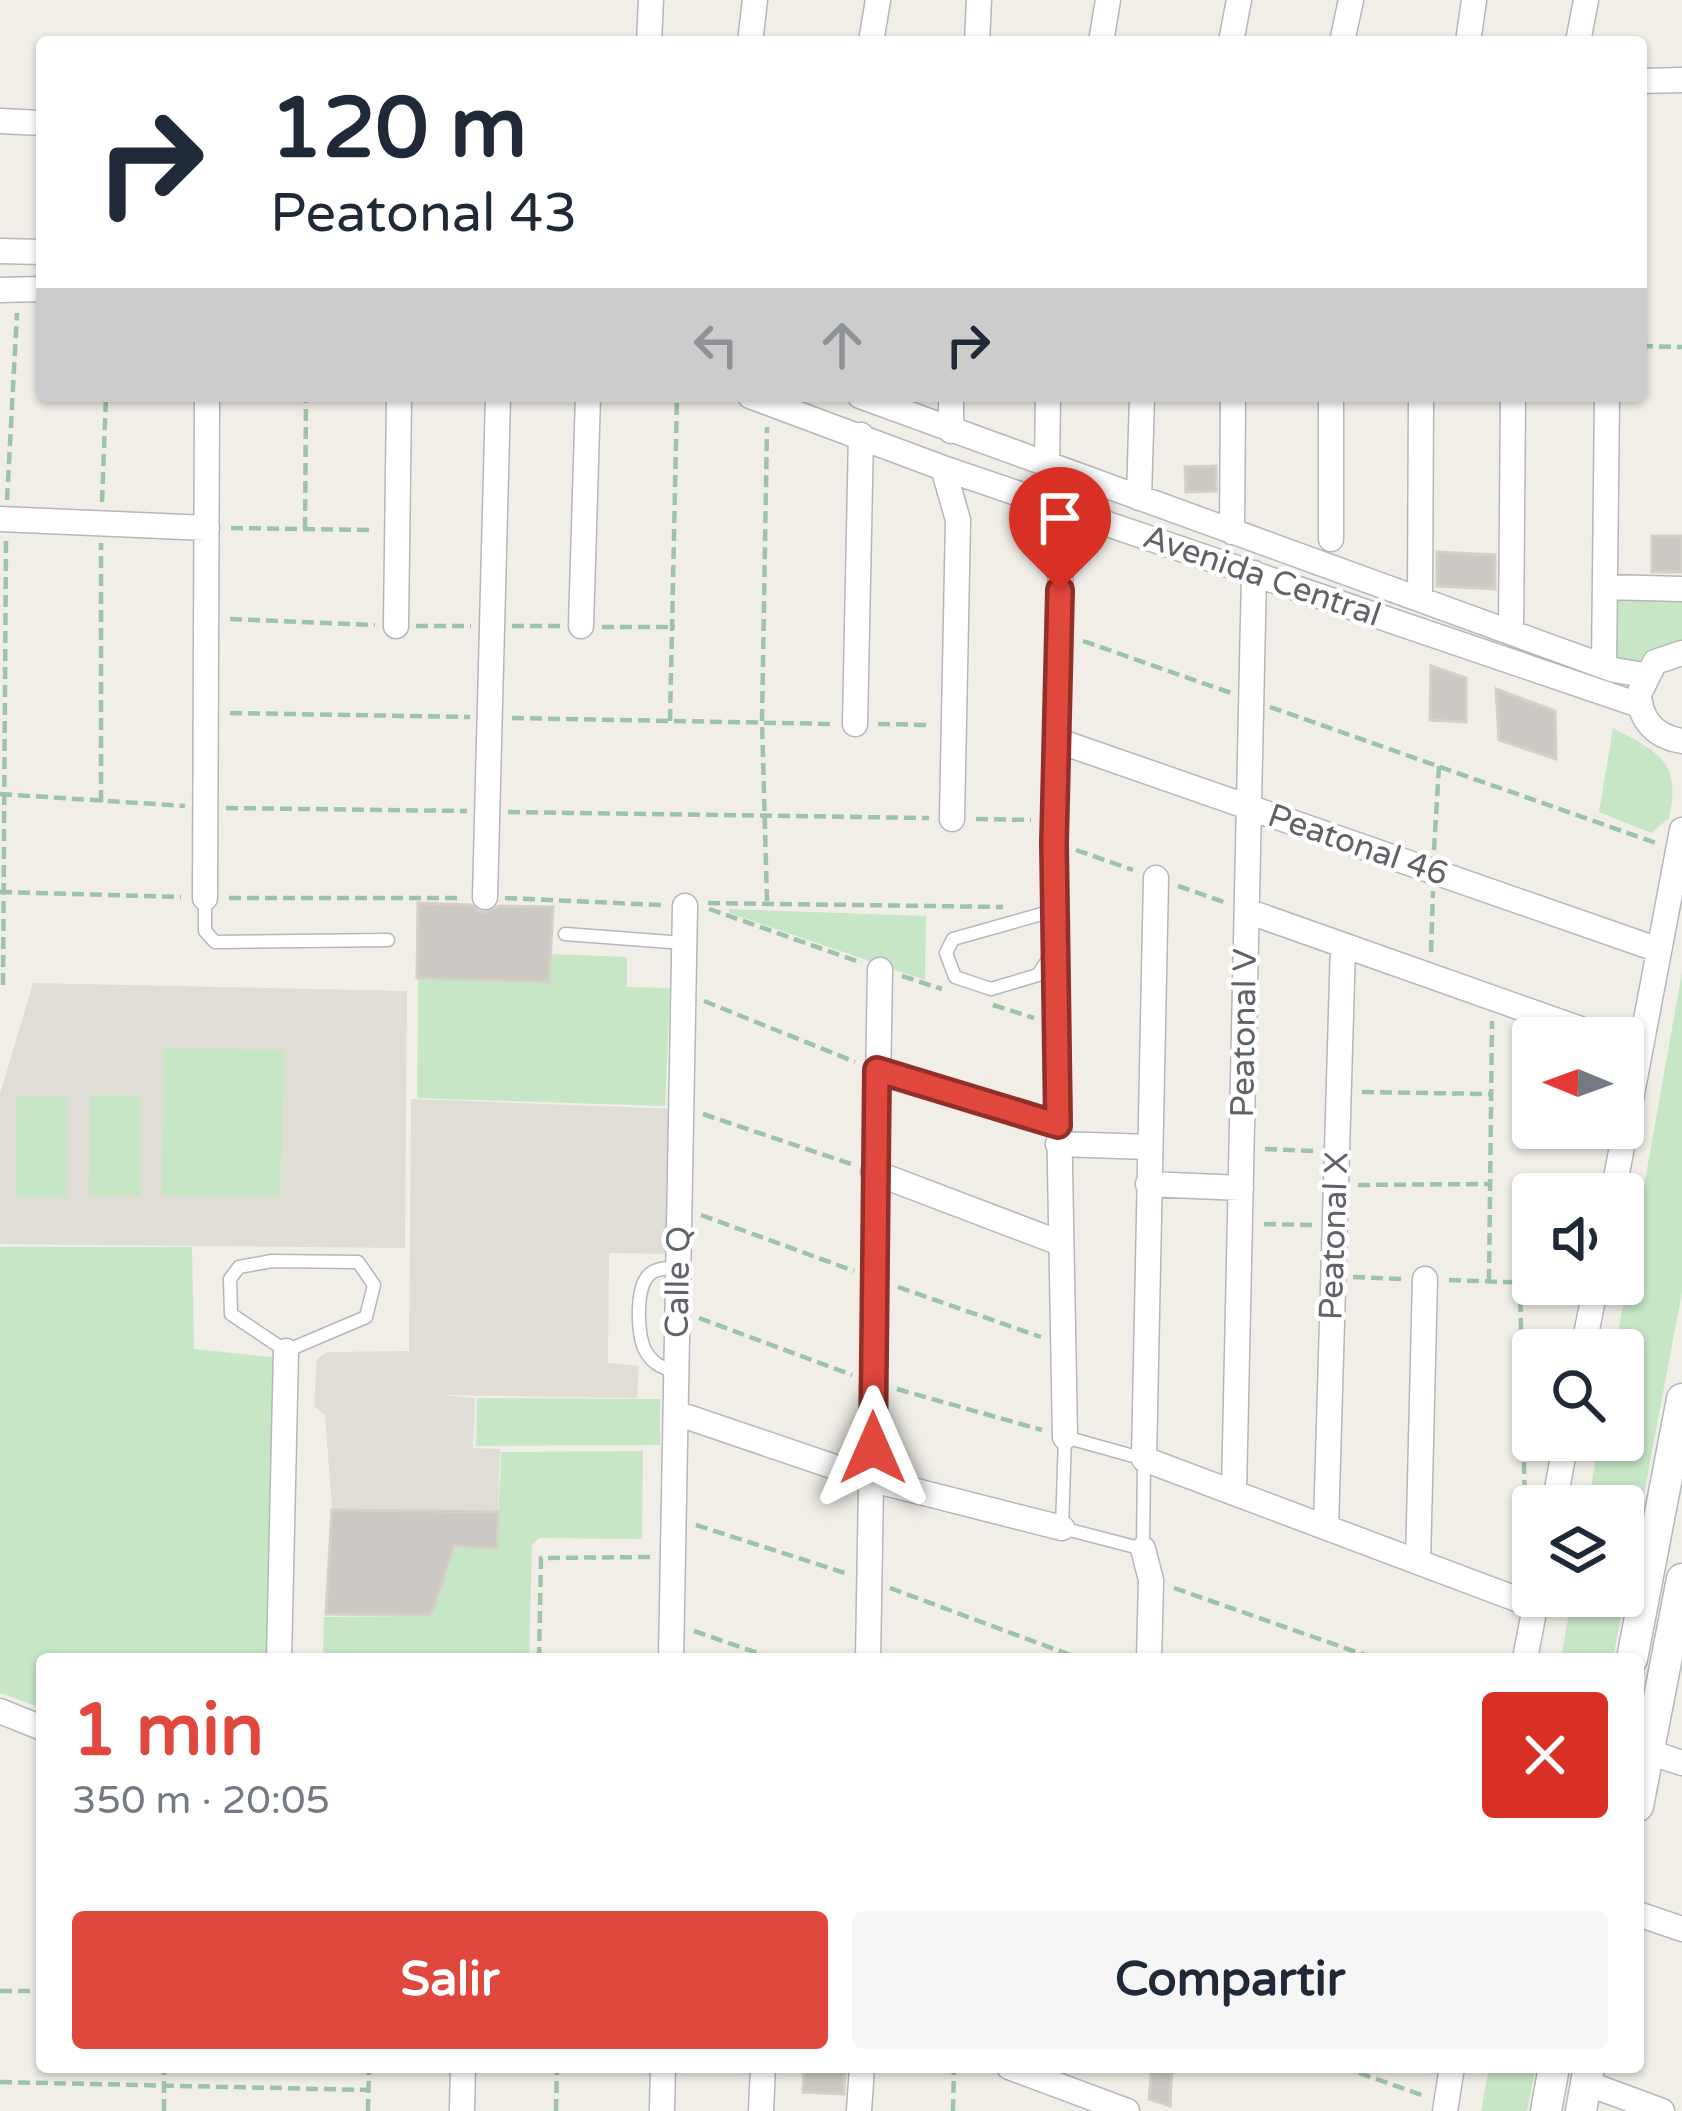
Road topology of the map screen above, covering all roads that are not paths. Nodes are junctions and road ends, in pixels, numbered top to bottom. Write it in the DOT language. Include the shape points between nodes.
graph roads {
  1 [pos="651,0"];
  2 [pos="755,0"];
  3 [pos="878,0"];
  4 [pos="979,0"];
  5 [pos="1108,0"];
  6 [pos="1239,0"];
  7 [pos="1351,0"];
  8 [pos="1474,0"];
  9 [pos="1586,0"];
  10 [pos="649,36"];
  11 [pos="751,36"];
  12 [pos="872,36"];
  13 [pos="977,36"];
  14 [pos="1102,36"];
  15 [pos="1233,36"];
  16 [pos="1343,36"];
  17 [pos="1469,36"];
  18 [pos="1579,36"];
  19 [pos="1682,80"];
  20 [pos="1647,81"];
  21 [pos="0,121"];
  22 [pos="36,123"];
  23 [pos="0,250"];
  24 [pos="36,252"];
  25 [pos="207,402"];
  26 [pos="399,402"];
  27 [pos="498,402"];
  28 [pos="588,402"];
  29 [pos="767,402"];
  30 [pos="877,402"];
  31 [pos="952,402"];
  32 [pos="1049,402"];
  33 [pos="1142,402"];
  34 [pos="1233,402"];
  35 [pos="1331,402"];
  36 [pos="1420,402"];
  37 [pos="1514,402"];
  38 [pos="1607,402"];
  39 [pos="952,431"];
  40 [pos="861,435"];
  41 [pos="943,468"];
  42 [pos="1055,468"];
  43 [pos="1139,498"];
  44 [pos="1062,506"];
  45 [pos="3,519"];
  46 [pos="207,528"];
  47 [pos="1232,532"];
  48 [pos="1331,538"];
  49 [pos="1254,573"];
  50 [pos="1607,587"];
  51 [pos="1682,589"];
  52 [pos="1420,599"];
  53 [pos="396,626"];
  54 [pos="581,626"];
  55 [pos="1511,632"];
  56 [pos="1682,653"];
  57 [pos="1604,666"];
  58 [pos="1644,675"];
  59 [pos="1639,704"];
  60 [pos="855,724"];
  61 [pos="1056,740"];
  62 [pos="1682,741"];
  63 [pos="1248,807"];
  64 [pos="952,818"];
  65 [pos="1680,840"];
  66 [pos="1156,878"];
  67 [pos="485,897"];
  68 [pos="205,898"];
  69 [pos="685,906"];
  70 [pos="1247,910"];
  71 [pos="1054,912"];
  72 [pos="566,934"];
  73 [pos="388,940"];
  74 [pos="684,944"];
  75 [pos="1342,945"];
  76 [pos="1659,950"];
  77 [pos="880,970"];
  78 [pos="1546,1017"];
  79 [pos="1640,1017"];
  80 [pos="877,1070"];
  81 [pos="1058,1135"];
  82 [pos="1149,1147"];
  83 [pos="873,1172"];
  84 [pos="1148,1184"];
  85 [pos="1241,1188"];
  86 [pos="1060,1244"];
  87 [pos="678,1267"];
  88 [pos="1425,1279"];
  89 [pos="286,1351"];
  90 [pos="676,1372"];
  91 [pos="1682,1399"];
  92 [pos="676,1413"];
  93 [pos="1064,1437"];
  94 [pos="1144,1459"];
  95 [pos="873,1480"];
  96 [pos="1674,1485"];
  97 [pos="1234,1492"];
  98 [pos="1326,1527"];
  99 [pos="1061,1528"];
  100 [pos="1142,1549"];
  101 [pos="1418,1562"];
  102 [pos="1512,1593"];
  103 [pos="1680,1598"];
  104 [pos="1533,1617"];
  105 [pos="279,1653"];
  106 [pos="671,1653"];
  107 [pos="868,1653"];
  108 [pos="1149,1653"];
  109 [pos="1527,1653"];
  110 [pos="1634,1653"];
  111 [pos="0,1711"];
  112 [pos="36,1726"];
  113 [pos="1649,1752"];
  114 [pos="1682,1762"];
  115 [pos="1644,1777"];
  116 [pos="1644,1916"];
  117 [pos="1682,1929"];
  118 [pos="463,2073"];
  119 [pos="663,2073"];
  120 [pos="763,2073"];
  121 [pos="862,2073"];
  122 [pos="1041,2073"];
  123 [pos="1451,2073"];
  124 [pos="1553,2073"];
  125 [pos="1585,2087"];
  126 [pos="1082,2103"];
  127 [pos="1445,2107"];
  128 [pos="461,2111"];
  129 [pos="662,2111"];
  130 [pos="761,2111"];
  131 [pos="859,2111"];
  132 [pos="1126,2111"];
  133 [pos="1546,2111"];
  134 [pos="1663,2111"];
  1 -- 10 [label="street"];
  2 -- 11 [label="street"];
  3 -- 12 [label="street"];
  4 -- 13 [label="street"];
  5 -- 14 [label="street"];
  6 -- 15 [label="street"];
  7 -- 16 [label="street"];
  8 -- 17 [label="street"];
  9 -- 18 [label="street"];
  19 -- 20 [label="street"];
  21 -- 22 [label="street"];
  23 -- 24 [label="street"];
  25 -- 46 [label="street"];
  26 -- 53 [label="street"];
  27 -- 67 [label="street"];
  28 -- 54 [label="street"];
  29 -- 40 [label="street, Avenida Central"];
  30 -- 39 [label="street, Avenida Central"];
  31 -- 39 [label="street"];
  32 -- 42 [label="street"];
  33 -- 43 [label="street"];
  34 -- 47 [label="street"];
  35 -- 48 [label="street"];
  36 -- 52 [label="street"];
  37 -- 55 [label="street"];
  38 -- 50 [label="street"];
  39 -- 42 [label="street, Avenida Central"];
  40 -- 41 [label="street, Avenida Central"];
  40 -- 60 [label="street"];
  41 -- 44 [label="street, Avenida Central"];
  41 -- 64 [label="street" via="958,520"];
  42 -- 43 [label="street, Avenida Central"];
  42 -- 44 [label="street"];
  43 -- 47 [label="street, Avenida Central"];
  44 -- 49 [label="street, Avenida Central"];
  44 -- 61 [label="street"];
  45 -- 46 [label="street"];
  46 -- 68 [label="street"];
  47 -- 52 [label="street, Avenida Central"];
  49 -- 59 [label="street, Avenida Central"];
  49 -- 63 [label="street, Peatonal V"];
  50 -- 51 [label="street"];
  50 -- 57 [label="street"];
  52 -- 55 [label="street, Avenida Central"];
  55 -- 57 [label="street, Avenida Central"];
  56 -- 58 [label="street"];
  57 -- 58 [label="street, Avenida Central"];
  58 -- 59 [label="street"];
  59 -- 62 [label="street" via="1655,732"];
  61 -- 63 [label="street, Peatonal 46"];
  61 -- 71 [label="street"];
  63 -- 70 [label="street, Peatonal V"];
  63 -- 76 [label="street, Peatonal 46"];
  65 -- 76 [label="street"];
  66 -- 82 [label="street"];
  68 -- 73 [label="lane" via="206,931 215,942"];
  69 -- 74 [label="street, Calle Q"];
  70 -- 75 [label="street"];
  70 -- 85 [label="street, Peatonal V"];
  71 -- 71 [label="lane" via="952,939 948,968 991,989 1038,975 1048,962"];
  71 -- 81 [label="street"];
  72 -- 74 [label="lane"];
  74 -- 87 [label="street, Calle Q"];
  75 -- 78 [label="street"];
  75 -- 98 [label="street, Peatonal X"];
  76 -- 79 [label="street"];
  77 -- 80 [label="street"];
  80 -- 81 [label="street"];
  80 -- 83 [label="street"];
  81 -- 82 [label="street"];
  81 -- 86 [label="street"];
  82 -- 84 [label="street"];
  83 -- 86 [label="street"];
  83 -- 95 [label="street"];
  84 -- 85 [label="street"];
  84 -- 94 [label="street"];
  85 -- 97 [label="street, Peatonal V"];
  86 -- 93 [label="street"];
  87 -- 90 [label="street, Calle Q"];
  87 -- 90 [label="lane" via="645,1279 640,1325 644,1348"];
  88 -- 101 [label="street"];
  89 -- 89 [label="lane" via="231,1314 226,1294 239,1268 358,1262 368,1270 374,1300 366,1317"];
  89 -- 105 [label="street"];
  90 -- 92 [label="street, Calle Q"];
  91 -- 96 [label="street"];
  92 -- 95 [label="street"];
  92 -- 106 [label="street, Calle Q"];
  93 -- 94 [label="lane"];
  93 -- 99 [label="lane"];
  94 -- 97 [label="street"];
  94 -- 100 [label="lane"];
  95 -- 99 [label="street"];
  95 -- 107 [label="street"];
  96 -- 110 [label="street"];
  97 -- 98 [label="street"];
  98 -- 101 [label="street"];
  99 -- 100 [label="lane"];
  100 -- 108 [label="street" via="1151,1580"];
  101 -- 102 [label="street"];
  103 -- 113 [label="street"];
  104 -- 109 [label="street"];
  111 -- 112 [label="street"];
  113 -- 114 [label="street"];
  113 -- 115 [label="street"];
  116 -- 117 [label="street"];
  118 -- 128 [label="street"];
  119 -- 129 [label="street"];
  120 -- 130 [label="street"];
  121 -- 131 [label="street"];
  122 -- 126 [label="street"];
  123 -- 127 [label="street"];
  124 -- 133 [label="street"];
  125 -- 134 [label="street"];
  126 -- 132 [label="street"];
}
